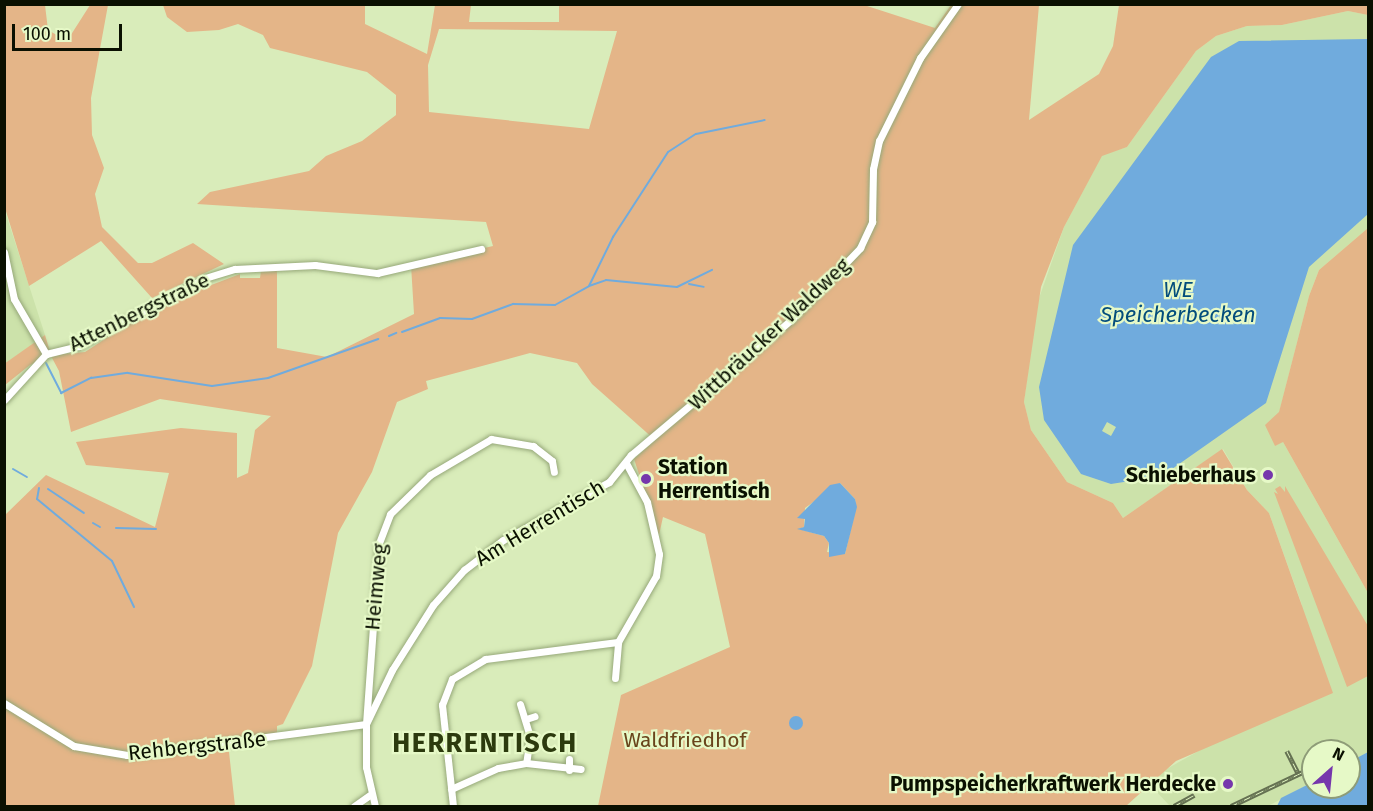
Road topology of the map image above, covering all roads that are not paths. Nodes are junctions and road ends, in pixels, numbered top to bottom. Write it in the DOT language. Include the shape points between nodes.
graph roads {
  1 [pos="958,4"];
  2 [pos="481,249"];
  3 [pos="4,252"];
  4 [pos="45,354"];
  5 [pos="4,400"];
  6 [pos="626,463"];
  7 [pos="554,472"];
  8 [pos="618,642"];
  9 [pos="615,678"];
  10 [pos="4,703"];
  11 [pos="520,704"];
  12 [pos="535,716"];
  13 [pos="526,719"];
  14 [pos="366,724"];
  15 [pos="569,759"];
  16 [pos="526,763"];
  17 [pos="581,769"];
  18 [pos="569,770"];
  19 [pos="451,789"];
  20 [pos="370,795"];
  21 [pos="354,807"];
  22 [pos="375,807"];
  23 [pos="453,807"];
  1 -- 6 [label="street, Wittbräucker Waldweg" via="920,58 879,141 873,168 872,222 860,248 759,348 634,452"];
  2 -- 4 [label="street, Attenbergstraße" via="377,273 315,265 235,269 205,278 79,346"];
  3 -- 4 [label="street, Attenbergstraße" via="14,299"];
  4 -- 5 [label="street, Attenbergstraße"];
  6 -- 8 [label="street" via="647,502 659,554 656,576"];
  6 -- 14 [label="street, Am Herrentisch" via="590,495 503,540 464,570 433,605 404,649"];
  7 -- 14 [label="street, Heimweg" via="552,462 533,446 513,439 491,439 430,475 390,514 379,543"];
  8 -- 9 [label="street"];
  8 -- 19 [label="street" via="484,659 452,680 442,705"];
  10 -- 14 [label="street, Rehbergstraße" via="74,746 127,755"];
  11 -- 13 [label="street"];
  12 -- 13 [label="street"];
  13 -- 16 [label="street" via="530,736"];
  14 -- 20 [label="street"];
  15 -- 18 [label="street"];
  16 -- 18 [label="street"];
  16 -- 19 [label="street" via="498,768"];
  17 -- 18 [label="street"];
  19 -- 23 [label="street"];
  20 -- 21 [label="street"];
  20 -- 22 [label="street"];
}
